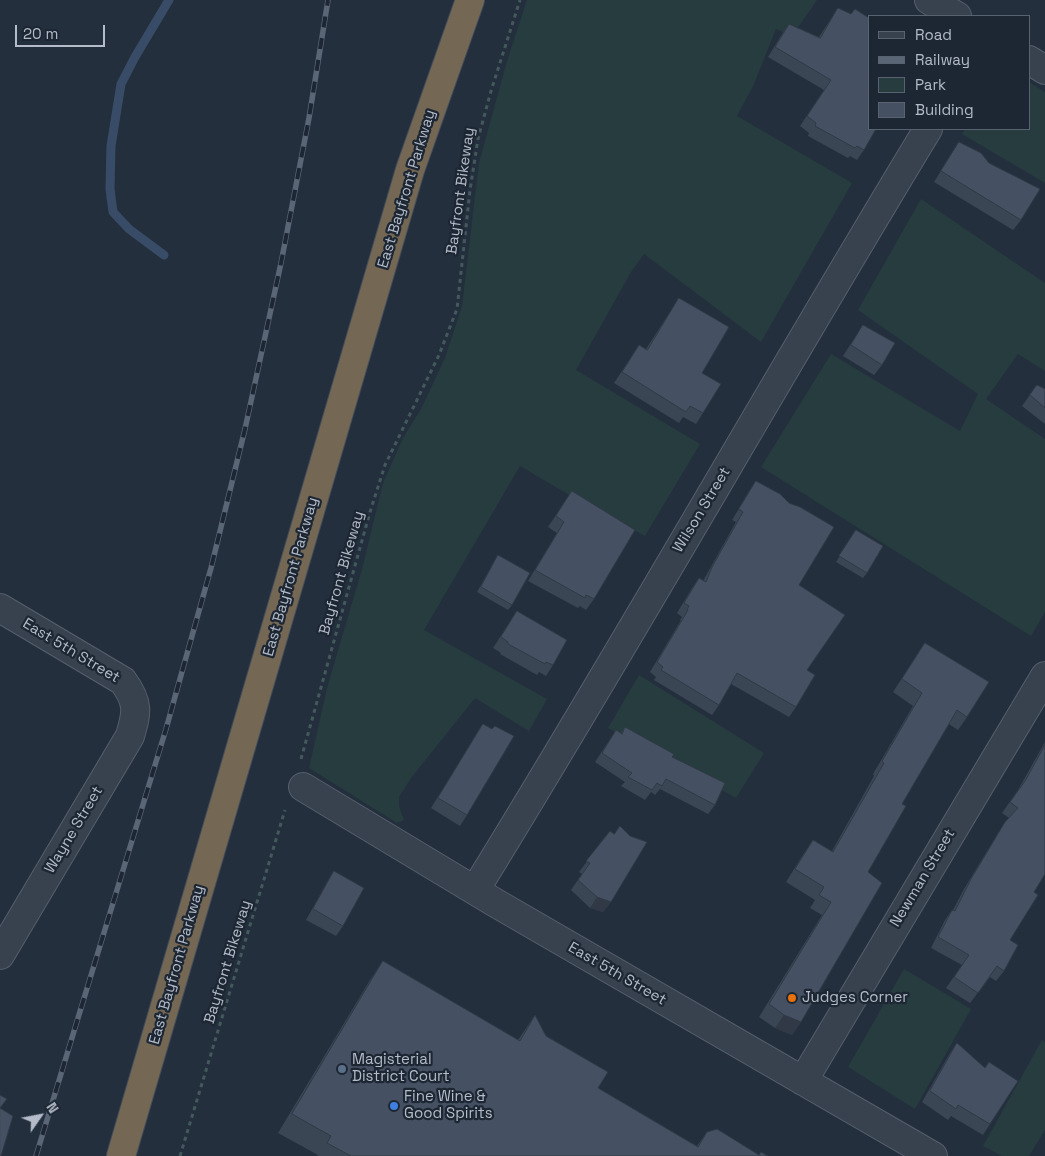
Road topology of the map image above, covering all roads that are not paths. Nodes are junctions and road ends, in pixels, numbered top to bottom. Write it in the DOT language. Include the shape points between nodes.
graph roads {
  1 [pos="470,0"];
  2 [pos="929,0"];
  3 [pos="955,15"];
  4 [pos="1030,61"];
  5 [pos="1045,70"];
  6 [pos="927,130"];
  7 [pos="0,608"];
  8 [pos="1045,676"];
  9 [pos="135,701"];
  10 [pos="295,795"];
  11 [pos="475,890"];
  12 [pos="0,955"];
  13 [pos="803,1081"];
  14 [pos="121,1156"];
  15 [pos="933,1156"];
  1 -- 14 [label="highway, East Bayfront Parkway" via="410,170"];
  2 -- 3 [label="street"];
  4 -- 5 [label="street"];
  6 -- 11 [label="street, Wilson Street"];
  7 -- 9 [label="street, East 5th Street" via="123,681"];
  8 -- 13 [label="street, Newman Street"];
  9 -- 12 [label="street, Wayne Street" via="136,714 130,736"];
  10 -- 11 [label="street, East 5th Street"];
  11 -- 13 [label="street, East 5th Street"];
  13 -- 15 [label="street, East 5th Street"];
}
